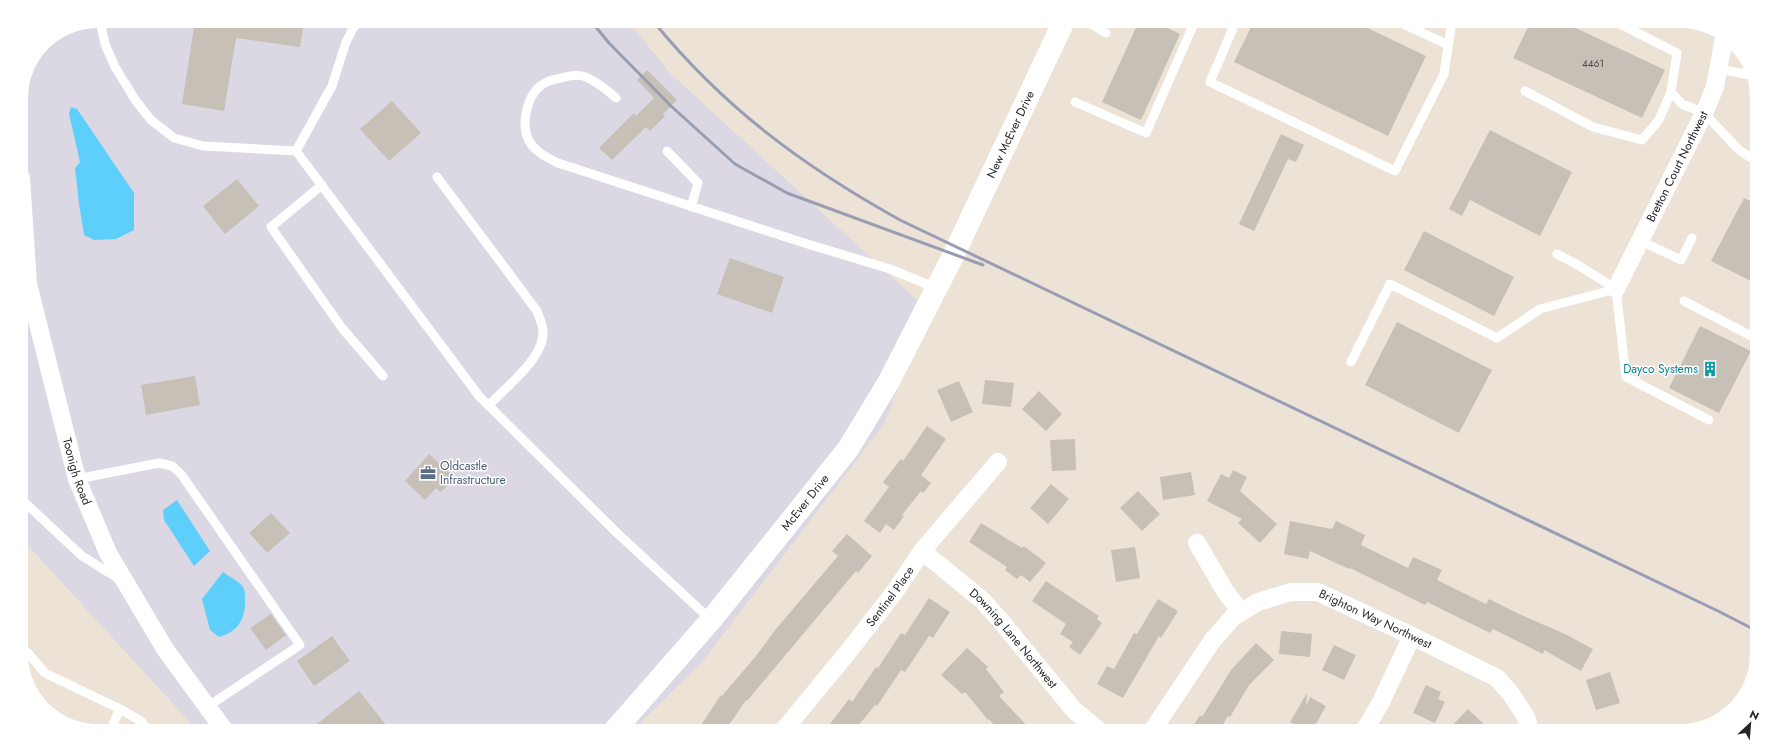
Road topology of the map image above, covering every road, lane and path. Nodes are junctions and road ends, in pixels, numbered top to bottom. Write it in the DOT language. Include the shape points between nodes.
graph roads {
  1 [pos="102,28"];
  2 [pos="353,28"];
  3 [pos="1061,28"];
  4 [pos="1098,28"];
  5 [pos="1192,28"];
  6 [pos="1233,28"];
  7 [pos="1412,28"];
  8 [pos="1451,28"];
  9 [pos="1628,28"];
  10 [pos="1106,33"];
  11 [pos="1723,42"];
  12 [pos="1448,45"];
  13 [pos="1719,69"];
  14 [pos="1746,75"];
  15 [pos="1524,91"];
  16 [pos="1671,92"];
  17 [pos="616,98"];
  18 [pos="1075,102"];
  19 [pos="1704,113"];
  20 [pos="296,150"];
  21 [pos="667,151"];
  22 [pos="1750,157"];
  23 [pos="437,177"];
  24 [pos="322,185"];
  25 [pos="691,207"];
  26 [pos="1692,238"];
  27 [pos="1641,241"];
  28 [pos="957,247"];
  29 [pos="1557,254"];
  30 [pos="28,284"];
  31 [pos="936,288"];
  32 [pos="1616,290"];
  33 [pos="1684,301"];
  34 [pos="1750,335"];
  35 [pos="1351,362"];
  36 [pos="383,376"];
  37 [pos="489,405"];
  38 [pos="1709,420"];
  39 [pos="998,462"];
  40 [pos="77,479"];
  41 [pos="28,506"];
  42 [pos="1197,543"];
  43 [pos="922,551"];
  44 [pos="127,584"];
  45 [pos="1241,612"];
  46 [pos="711,620"];
  47 [pos="1412,636"];
  48 [pos="28,653"];
  49 [pos="207,707"];
  50 [pos="120,709"];
  51 [pos="113,724"];
  52 [pos="143,724"];
  53 [pos="220,724"];
  54 [pos="620,724"];
  55 [pos="789,724"];
  56 [pos="1090,724"];
  57 [pos="1157,724"];
  58 [pos="1368,724"];
  59 [pos="1528,724"];
  1 -- 20 [label="lane" via="105,44 136,101 151,120 174,138 203,146"];
  2 -- 20 [label="lane" via="346,42 332,86"];
  3 -- 28 [label="street, New McEver Drive"];
  4 -- 10 [label="lane"];
  5 -- 18 [label="lane" via="1146,133"];
  6 -- 12 [label="lane" via="1210,82 1395,171 1444,74"];
  7 -- 12 [label="lane"];
  8 -- 12 [label="lane"];
  9 -- 16 [label="lane" via="1677,52"];
  11 -- 13 [label="street, Bretton Court Northwest"];
  13 -- 14 [label="lane"];
  13 -- 19 [label="street, Bretton Court Northwest" via="1715,87"];
  15 -- 16 [label="lane" via="1593,127 1642,140 1658,120"];
  16 -- 19 [label="lane" via="1682,104"];
  17 -- 25 [label="lane" via="585,76 568,76 546,82 532,95 525,116 530,141 541,154 558,163"];
  19 -- 22 [label="lane" via="1740,151"];
  19 -- 27 [label="street, Bretton Court Northwest"];
  20 -- 24 [label="lane"];
  21 -- 25 [label="lane" via="698,183"];
  23 -- 37 [label="lane" via="537,311 543,331 542,343 533,359"];
  24 -- 36 [label="lane" via="271,227 342,328"];
  24 -- 37 [label="lane" via="470,384"];
  25 -- 31 [label="lane" via="890,269"];
  26 -- 27 [label="lane" via="1681,260"];
  27 -- 32 [label="street, Bretton Court Northwest"];
  28 -- 31 [label="street, McEver Drive"];
  29 -- 32 [label="lane" via="1578,264"];
  30 -- 40 [label="street, Toonigh Road"];
  31 -- 46 [label="street, McEver Drive" via="888,383 848,449"];
  32 -- 35 [label="lane" via="1540,309 1497,338 1390,284"];
  32 -- 38 [label="lane" via="1626,377"];
  33 -- 34 [label="lane"];
  37 -- 46 [label="lane" via="615,531"];
  39 -- 43 [label="street, Sentinel Place"];
  40 -- 44 [label="street, Toonigh Road" via="108,553"];
  40 -- 49 [label="lane" via="159,463 172,466 181,474 300,645"];
  41 -- 44 [label="lane" via="82,556"];
  42 -- 45 [label="street" via="1225,591"];
  43 -- 55 [label="street, Sentinel Place" via="853,646"];
  43 -- 56 [label="street, Downing Lane Northwest" via="982,600 1074,710"];
  44 -- 49 [label="street, Toonigh Road" via="166,649"];
  45 -- 47 [label="street, Brighton Way Northwest" via="1258,602 1291,592 1318,592"];
  45 -- 57 [label="street, Brighton Way Northwest" via="1233,617 1212,641"];
  46 -- 54 [label="street, McEver Drive"];
  47 -- 58 [label="street"];
  47 -- 59 [label="street, Brighton Way Northwest" via="1497,678 1515,699"];
  48 -- 50 [label="lane" via="45,673"];
  49 -- 53 [label="street, Toonigh Road"];
  50 -- 51 [label="lane"];
  50 -- 52 [label="lane"];
}
